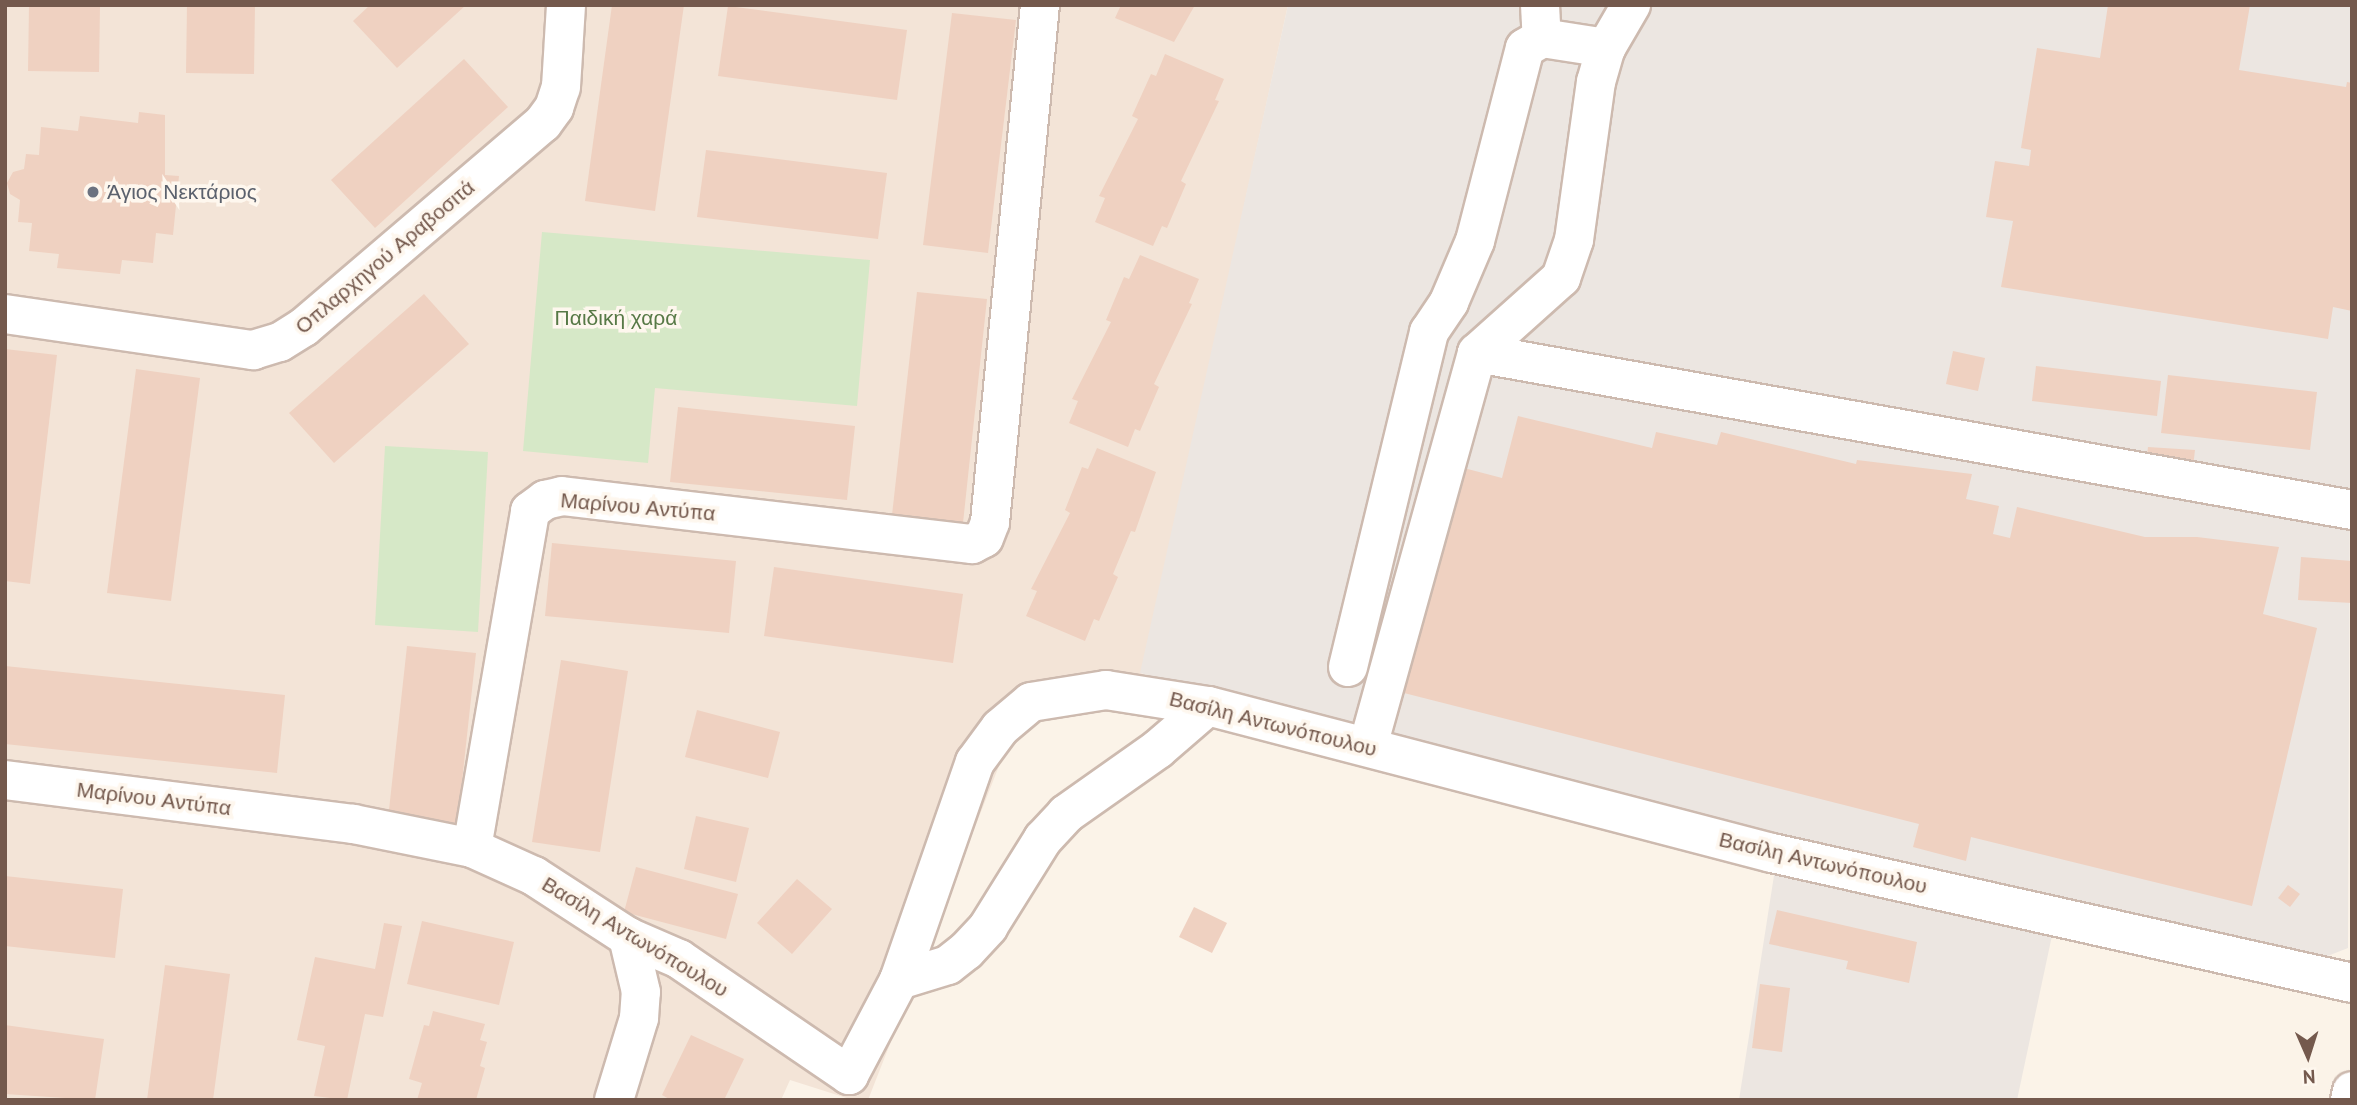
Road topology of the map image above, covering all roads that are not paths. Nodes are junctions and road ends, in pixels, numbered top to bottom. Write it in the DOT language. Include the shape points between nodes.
graph roads {
  1 [pos="566,5"];
  2 [pos="1040,5"];
  3 [pos="1631,5"];
  4 [pos="1541,21"];
  5 [pos="1605,48"];
  6 [pos="5,314"];
  7 [pos="1477,353"];
  8 [pos="2352,510"];
  9 [pos="1348,667"];
  10 [pos="1208,706"];
  11 [pos="1368,746"];
  12 [pos="5,780"];
  13 [pos="472,848"];
  14 [pos="628,937"];
  15 [pos="899,980"];
  16 [pos="2352,983"];
  17 [pos="844,1088"];
  18 [pos="2352,1091"];
  19 [pos="614,1100"];
  20 [pos="2350,1100"];
  1 -- 6 [label="street, Οπλαρχηγού Αραβοσιτά" via="561,87 543,123 304,327 280,342 253,350"];
  2 -- 13 [label="street, Μαρίνου Αντύπα" via="990,522 984,538 972,544 562,496 545,500 530,511"];
  3 -- 5 [label="street"];
  4 -- 5 [label="street"];
  4 -- 9 [label="street" via="1525,48 1475,242 1449,302 1429,332"];
  5 -- 7 [label="street" via="1574,240 1561,278"];
  7 -- 8 [label="street"];
  7 -- 11 [label="street"];
  10 -- 11 [label="street, Βασίλη Αντωνόπουλου"];
  10 -- 15 [label="street" via="1166,743 1066,814 1043,839 988,927 966,951 948,965"];
  10 -- 15 [label="street, Βασίλη Αντωνόπουλου" via="1144,693 1073,692 1031,702 1000,728 975,762"];
  11 -- 16 [label="street, Βασίλη Αντωνόπουλου" via="1772,853"];
  12 -- 13 [label="street, Μαρίνου Αντύπα" via="353,824"];
  13 -- 14 [label="street, Βασίλη Αντωνόπουλου" via="534,876"];
  14 -- 17 [label="street, Βασίλη Αντωνόπουλου" via="711,978 794,1041"];
  14 -- 19 [label="street" via="640,1005"];
  15 -- 17 [label="street, Βασίλη Αντωνόπουλου"];
  18 -- 20 [label="street"];
}
